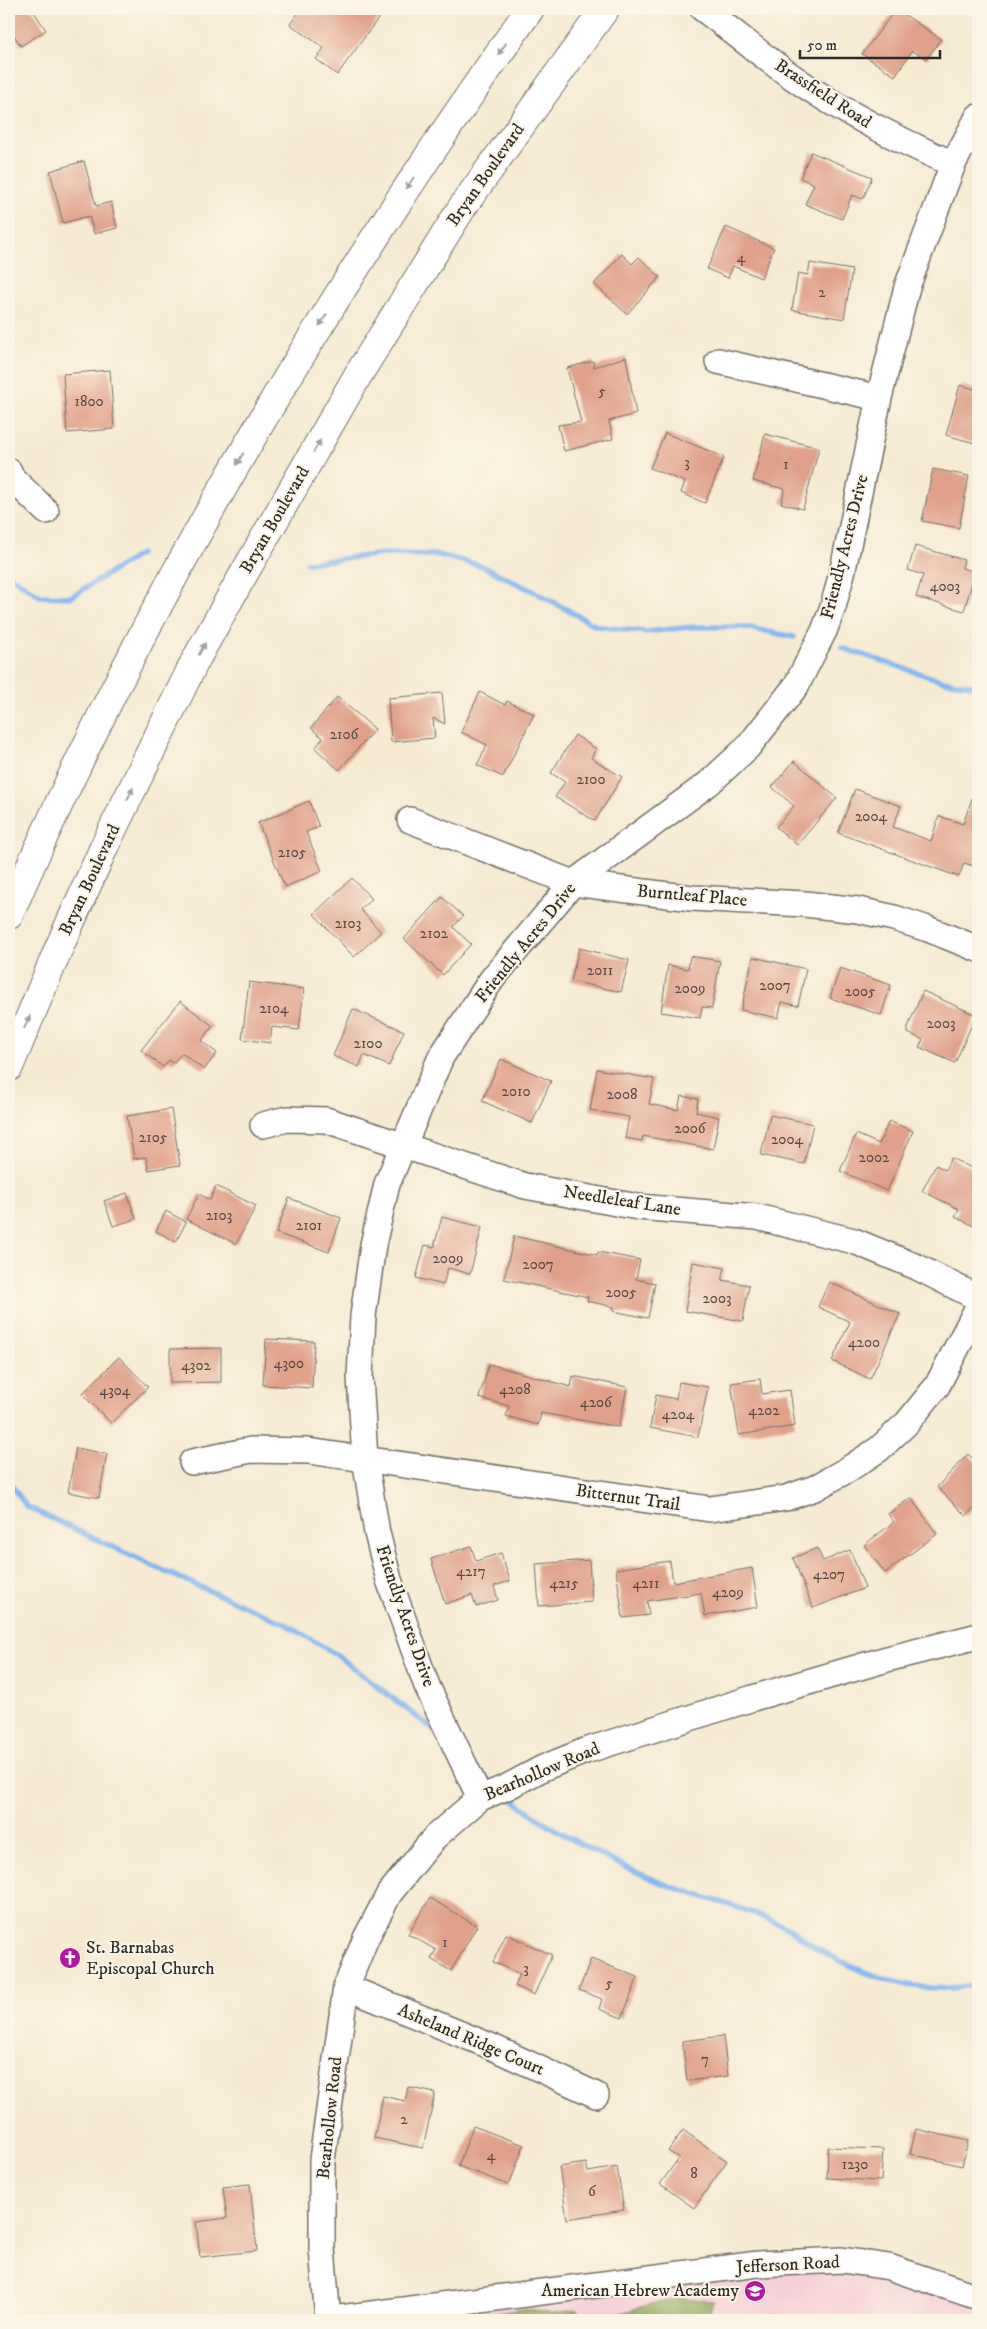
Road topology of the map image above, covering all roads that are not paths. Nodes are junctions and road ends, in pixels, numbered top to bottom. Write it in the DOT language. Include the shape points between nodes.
graph roads {
  1 [pos="530,9"];
  2 [pos="604,9"];
  3 [pos="703,9"];
  4 [pos="978,116"];
  5 [pos="953,164"];
  6 [pos="718,361"];
  7 [pos="879,398"];
  8 [pos="9,471"];
  9 [pos="46,511"];
  10 [pos="410,820"];
  11 [pos="573,883"];
  12 [pos="9,916"];
  13 [pos="978,950"];
  14 [pos="9,1067"];
  15 [pos="263,1126"];
  16 [pos="403,1144"];
  17 [pos="978,1298"];
  18 [pos="978,1307"];
  19 [pos="365,1458"];
  20 [pos="192,1462"];
  21 [pos="978,1636"];
  22 [pos="480,1798"];
  23 [pos="346,1987"];
  24 [pos="596,2096"];
  25 [pos="978,2297"];
  26 [pos="327,2320"];
  1 -- 12 [label="highway, one-way" via="448,124 290,372 178,568 128,663"];
  14 -- 2 [label="highway, Bryan Boulevard, one-way" via="105,845 195,661 234,591 358,375 463,206"];
  3 -- 5 [label="street, Brassfield Road" via="792,77 860,120"];
  4 -- 5 [label="street, Friendly Acres Drive"];
  5 -- 7 [label="street, Friendly Acres Drive" via="906,287"];
  6 -- 7 [label="street"];
  7 -- 11 [label="street, Friendly Acres Drive" via="833,607 796,686 748,747 709,783"];
  8 -- 9 [label="street" via="12,478"];
  10 -- 11 [label="street, Burntleaf Place"];
  11 -- 13 [label="street, Burntleaf Place" via="692,898 858,910 928,929"];
  11 -- 16 [label="street, Friendly Acres Drive" via="492,979 441,1057"];
  15 -- 16 [label="street, Needleleaf Lane" via="287,1118 326,1120"];
  16 -- 17 [label="street, Needleleaf Lane" via="525,1186 638,1207 757,1217 854,1240"];
  16 -- 19 [label="street, Friendly Acres Drive" via="387,1184 373,1245 363,1316 360,1377"];
  18 -- 19 [label="street, Bitternut Trail" via="937,1386 907,1423 879,1449 847,1470 815,1488 786,1498 710,1509"];
  19 -- 20 [label="street, Bitternut Trail" via="308,1451 251,1450"];
  19 -- 22 [label="street, Friendly Acres Drive" via="377,1533 389,1580 427,1686"];
  21 -- 22 [label="street, Bearhollow Road" via="887,1658 585,1751"];
  22 -- 23 [label="street, Bearhollow Road" via="436,1837 389,1894"];
  23 -- 24 [label="street, Asheland Ridge Court" via="490,2046"];
  23 -- 26 [label="street, Bearhollow Road" via="322,2160 322,2249"];
  25 -- 26 [label="street, Jefferson Road" via="889,2267 842,2260 758,2264"];
}
